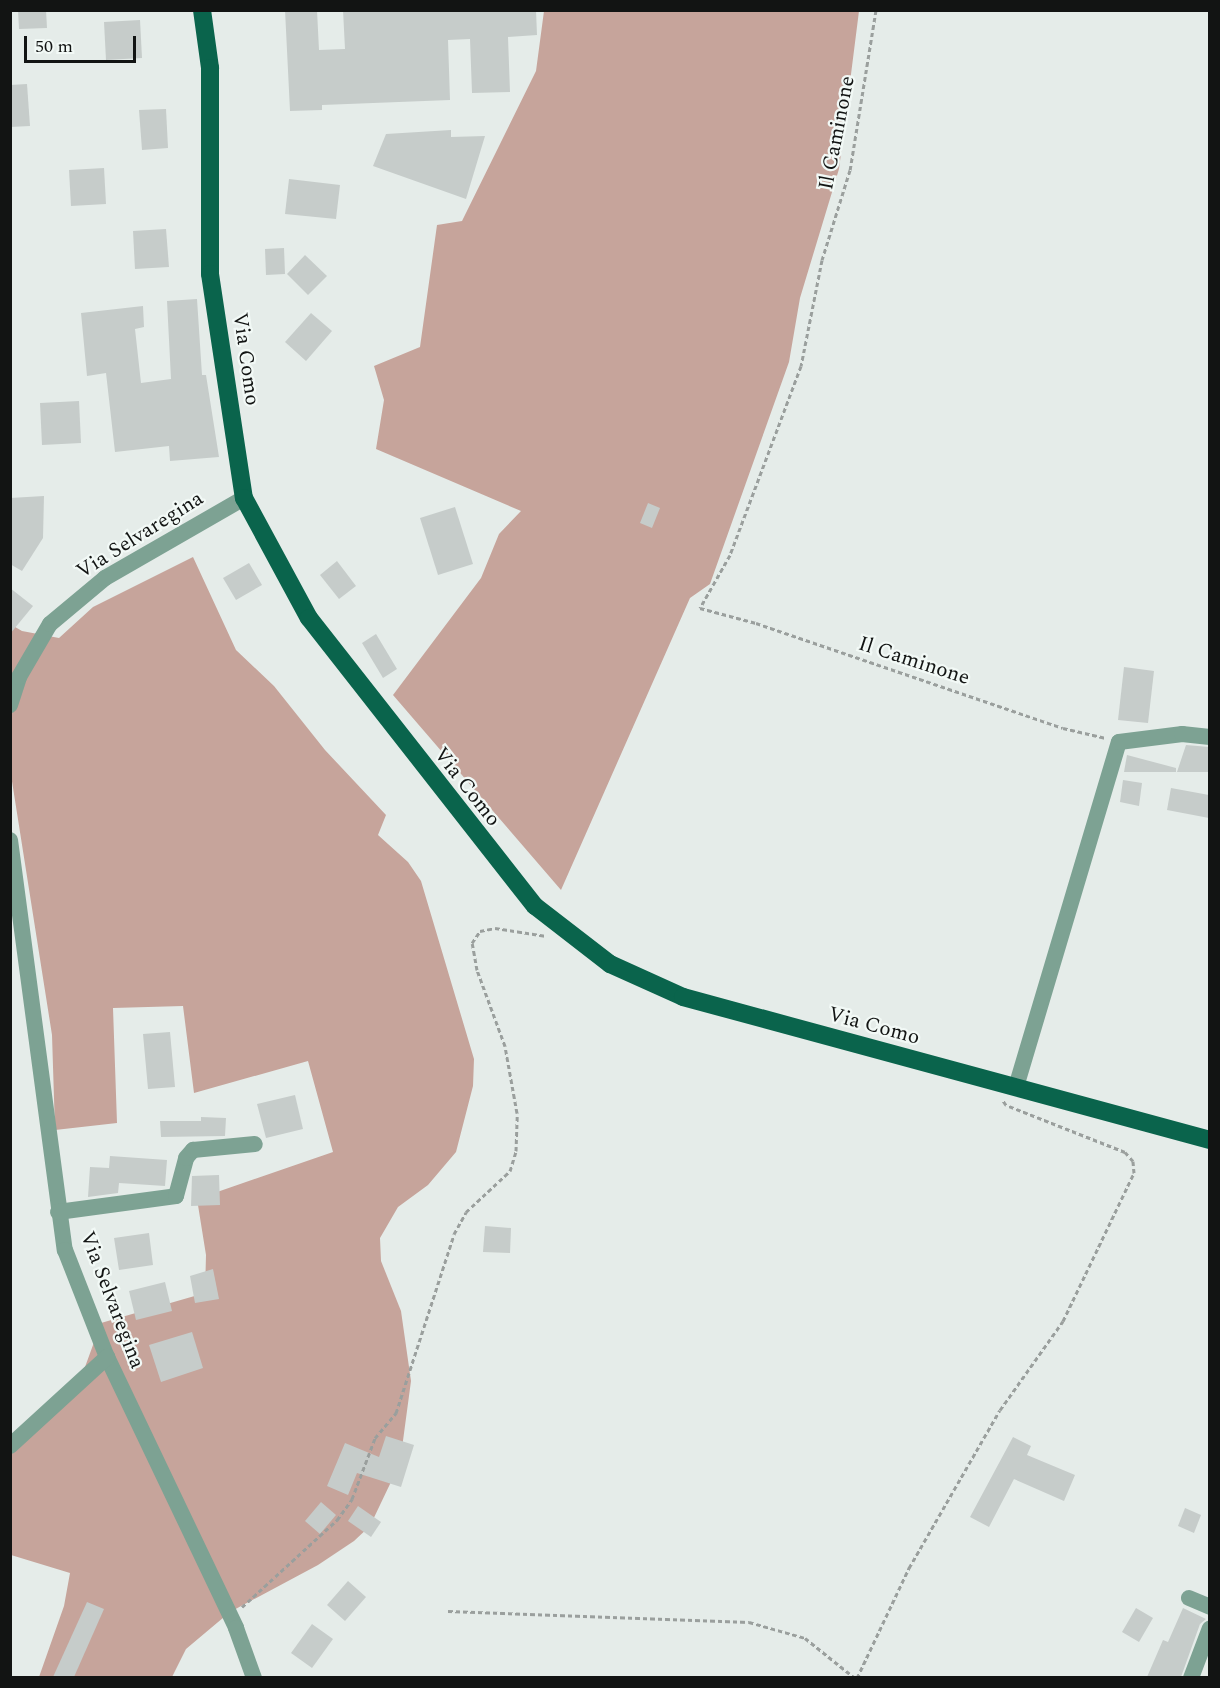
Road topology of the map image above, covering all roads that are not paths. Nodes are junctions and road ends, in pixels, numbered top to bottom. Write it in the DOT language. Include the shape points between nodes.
graph roads {
  1 [pos="202,10"];
  2 [pos="244,498"];
  3 [pos="10,705"];
  4 [pos="1209,737"];
  5 [pos="10,840"];
  6 [pos="16,901"];
  7 [pos="1016,1087"];
  8 [pos="1209,1140"];
  9 [pos="255,1144"];
  10 [pos="58,1212"];
  11 [pos="107,1358"];
  12 [pos="10,1446"];
  13 [pos="1188,1598"];
  14 [pos="1209,1607"];
  15 [pos="1209,1628"];
  16 [pos="254,1677"];
  17 [pos="1191,1677"];
  1 -- 2 [label="main road, Via Como" via="210,68 210,274"];
  2 -- 3 [label="street, Via Selvaregina" via="105,578 50,624 19,677"];
  2 -- 7 [label="main road, Via Como" via="309,618 512,880 577,942 645,982 683,997"];
  4 -- 7 [label="street" via="1182,734 1119,742"];
  5 -- 6 [label="street, Via Selvaregina"];
  6 -- 10 [label="street, Via Selvaregina"];
  7 -- 8 [label="main road, Via Como"];
  9 -- 10 [label="street" via="193,1150 186,1158 176,1196"];
  10 -- 11 [label="street, Via Selvaregina" via="65,1250"];
  11 -- 12 [label="street"];
  11 -- 16 [label="street, Via Selvaregina" via="231,1618"];
  13 -- 14 [label="street"];
  15 -- 17 [label="street"];
}
